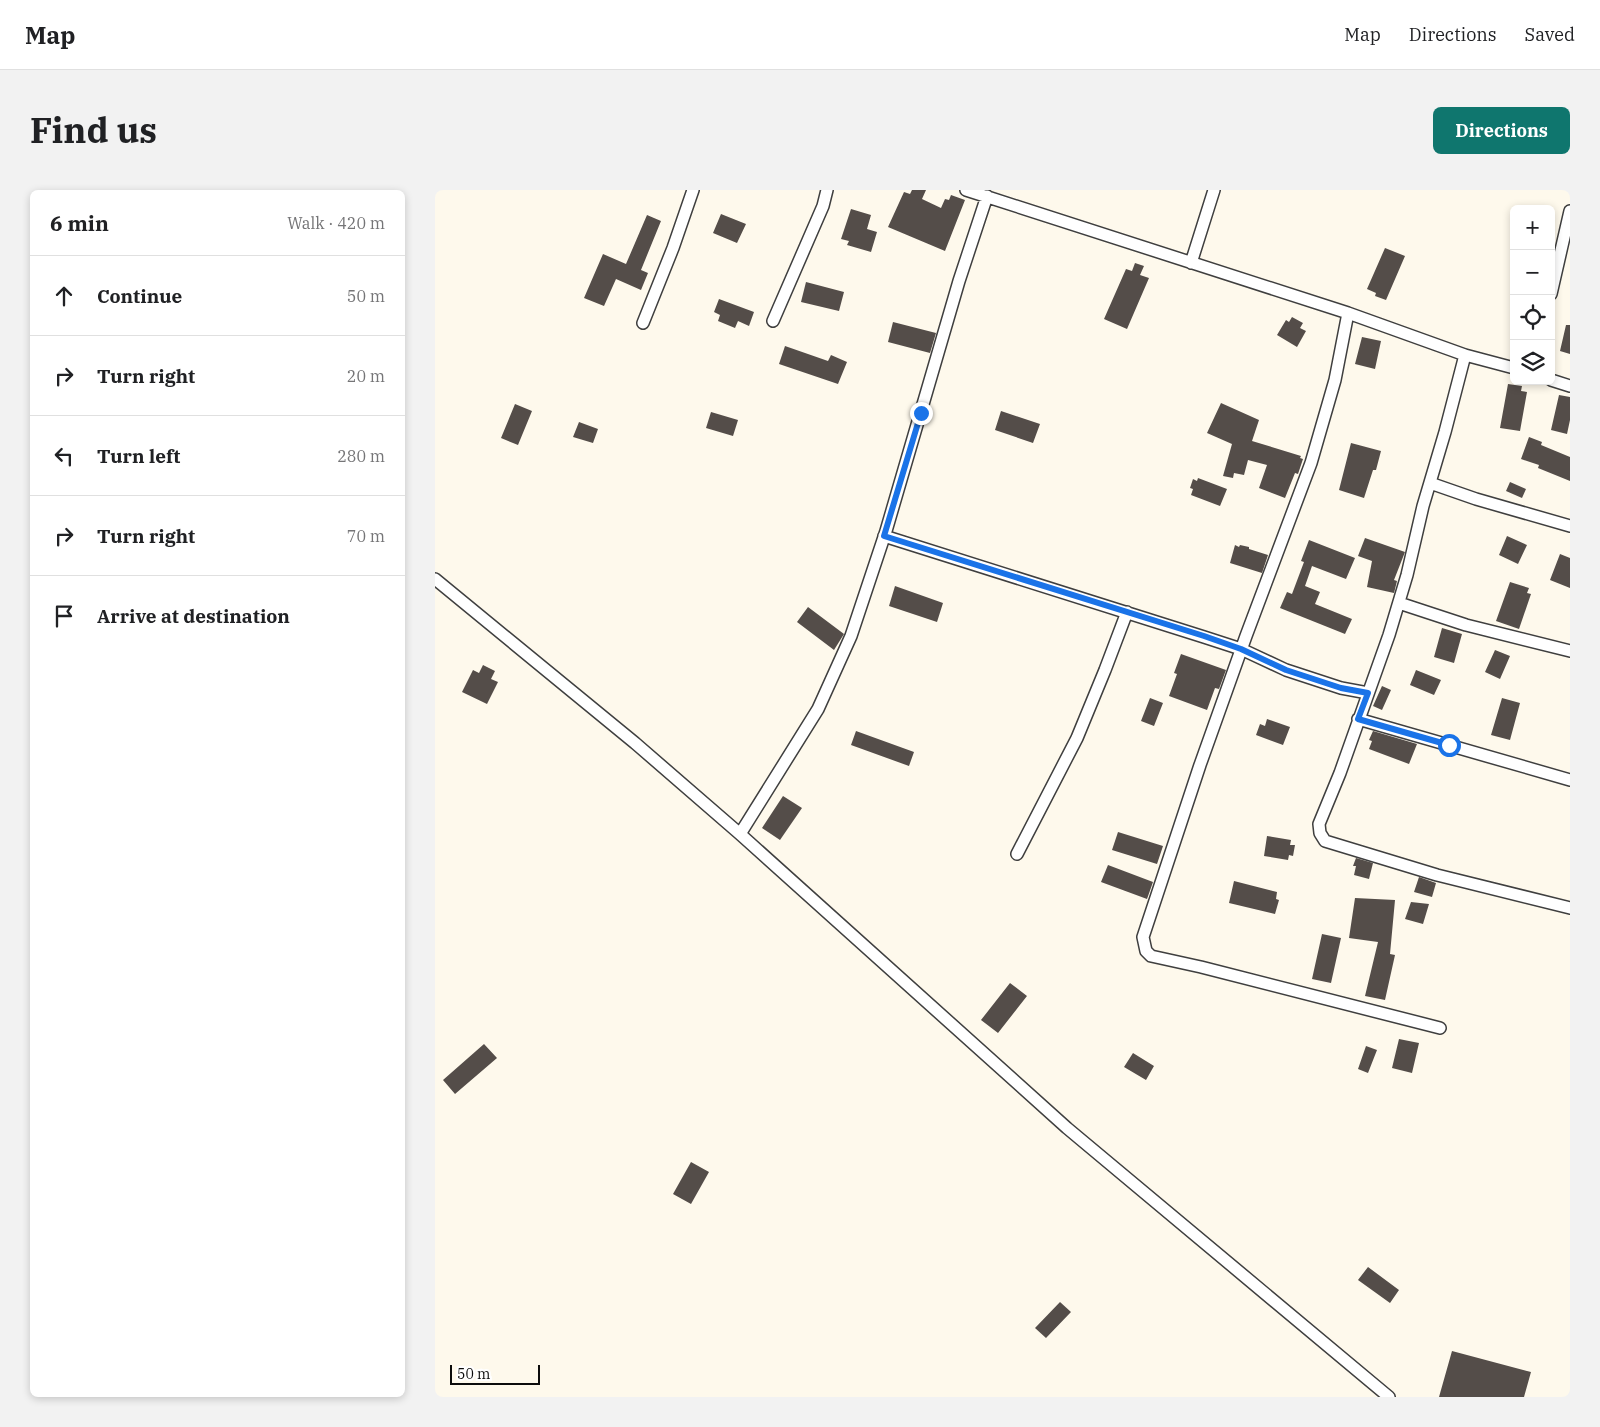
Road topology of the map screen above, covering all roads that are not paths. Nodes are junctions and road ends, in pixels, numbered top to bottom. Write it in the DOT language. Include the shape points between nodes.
graph roads {
  1 [pos="693,190"];
  2 [pos="827,190"];
  3 [pos="966,190"];
  4 [pos="1214,190"];
  5 [pos="987,196"];
  6 [pos="1570,212"];
  7 [pos="1191,262"];
  8 [pos="1555,277"];
  9 [pos="1347,314"];
  10 [pos="773,321"];
  11 [pos="643,323"];
  12 [pos="1465,355"];
  13 [pos="1510,367"];
  14 [pos="1555,381"];
  15 [pos="1570,386"];
  16 [pos="1430,483"];
  17 [pos="1570,526"];
  18 [pos="884,536"];
  19 [pos="435,580"];
  20 [pos="1399,603"];
  21 [pos="1127,612"];
  22 [pos="1241,649"];
  23 [pos="1570,651"];
  24 [pos="1368,693"];
  25 [pos="1358,719"];
  26 [pos="1570,780"];
  27 [pos="740,834"];
  28 [pos="1017,854"];
  29 [pos="1570,908"];
  30 [pos="1440,1028"];
  31 [pos="1389,1397"];
  1 -- 11 [label="street"];
  2 -- 10 [label="street"];
  3 -- 5 [label="street"];
  4 -- 7 [label="street"];
  5 -- 7 [label="street"];
  5 -- 18 [label="street"];
  6 -- 8 [label="street"];
  7 -- 9 [label="street"];
  9 -- 12 [label="street"];
  9 -- 22 [label="street" via="1335,380 1311,463"];
  12 -- 13 [label="street"];
  12 -- 16 [label="street"];
  14 -- 15 [label="street"];
  16 -- 17 [label="street"];
  16 -- 20 [label="street"];
  18 -- 21 [label="street"];
  18 -- 27 [label="street" via="851,636 818,709"];
  19 -- 27 [label="street" via="635,743"];
  20 -- 23 [label="street" via="1467,625"];
  20 -- 24 [label="street"];
  21 -- 22 [label="street"];
  21 -- 28 [label="street" via="1077,738"];
  22 -- 24 [label="street" via="1286,670"];
  22 -- 30 [label="street" via="1143,937 1146,951 1151,956"];
  24 -- 25 [label="street"];
  25 -- 26 [label="street"];
  25 -- 29 [label="street" via="1319,824 1319,833 1325,841 1437,876"];
  27 -- 31 [label="street" via="1067,1128"];
}
